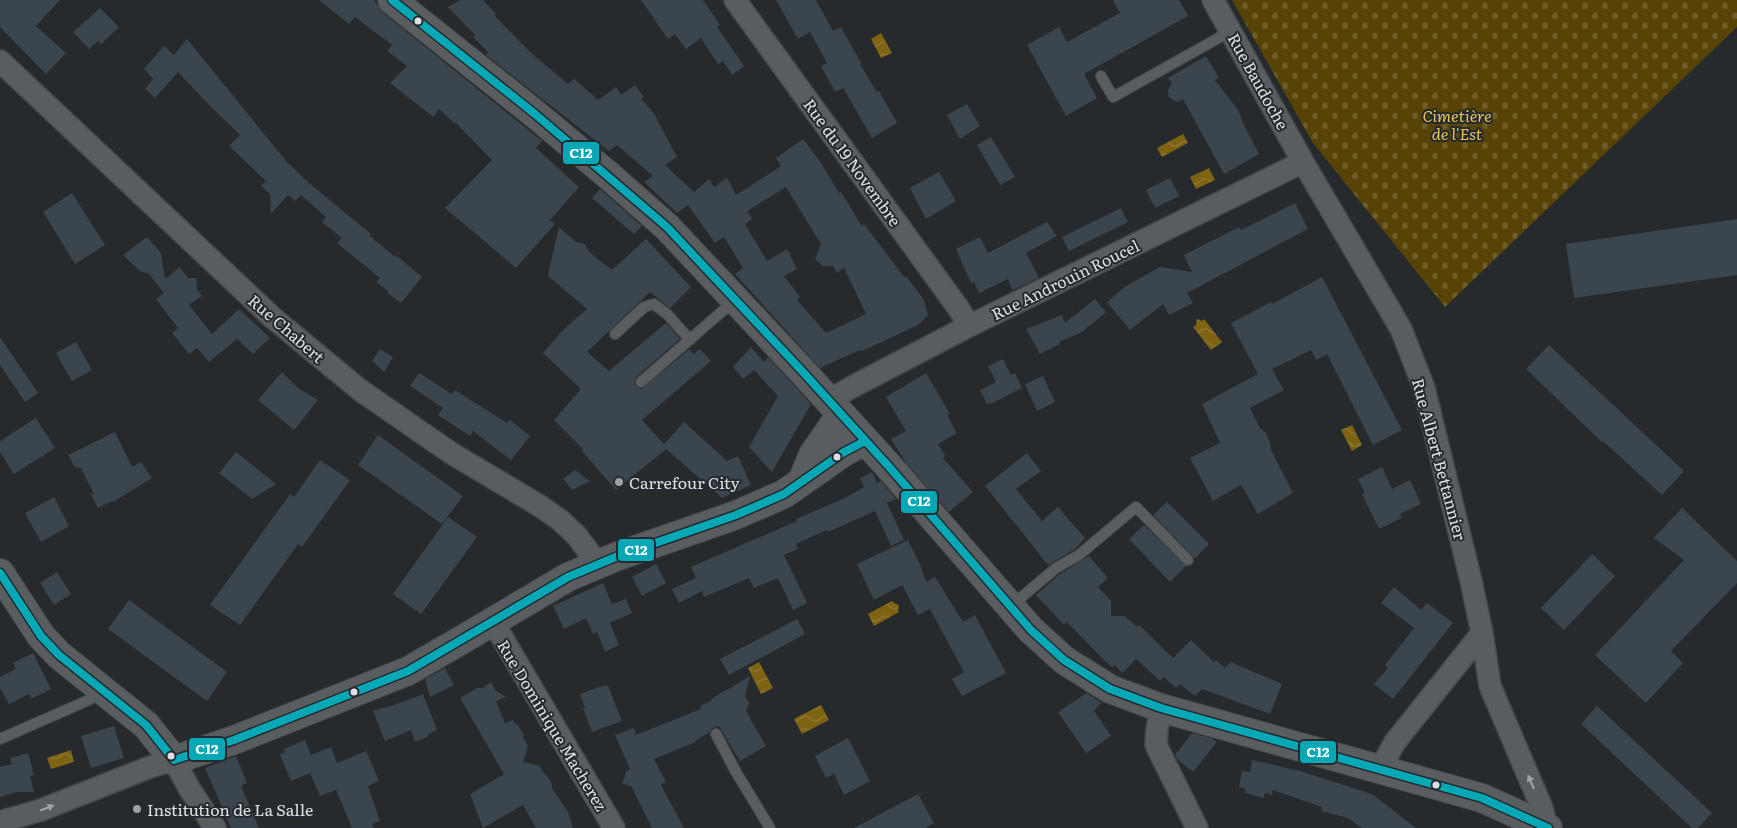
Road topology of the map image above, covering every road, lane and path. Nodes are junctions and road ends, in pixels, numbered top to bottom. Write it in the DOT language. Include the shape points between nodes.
graph roads {
  1 [pos="392,0"];
  2 [pos="735,0"];
  3 [pos="1213,0"];
  4 [pos="1231,31"];
  5 [pos="0,61"];
  6 [pos="1101,76"];
  7 [pos="1303,162"];
  8 [pos="736,300"];
  9 [pos="969,326"];
  10 [pos="615,334"];
  11 [pos="690,340"];
  12 [pos="640,382"];
  13 [pos="836,409"];
  14 [pos="865,440"];
  15 [pos="803,480"];
  16 [pos="606,560"];
  17 [pos="1188,560"];
  18 [pos="0,573"];
  19 [pos="1011,606"];
  20 [pos="493,622"];
  21 [pos="1482,633"];
  22 [pos="100,688"];
  23 [pos="1161,708"];
  24 [pos="716,734"];
  25 [pos="0,738"];
  26 [pos="174,760"];
  27 [pos="1382,771"];
  28 [pos="0,822"];
  29 [pos="215,828"];
  30 [pos="614,828"];
  31 [pos="770,828"];
  32 [pos="1198,828"];
  33 [pos="1548,828"];
  1 -- 8 [label="street" via="608,175 666,227"];
  2 -- 9 [label="street, Rue du 19 Novembre"];
  3 -- 4 [label="street, Rue Baudoche"];
  4 -- 6 [label="lane" via="1113,97"];
  4 -- 7 [label="street, Rue Baudoche"];
  5 -- 16 [label="street, Rue Chabert" via="273,318 368,395 451,453 540,506 577,536 591,555"];
  7 -- 9 [label="street, Rue Androuin Roucel"];
  7 -- 21 [label="street, Rue Albert Bettannier" via="1401,329 1424,388"];
  8 -- 11 [label="lane"];
  8 -- 13 [label="street"];
  9 -- 13 [label="street, Rue Androuin Roucel" via="838,395"];
  10 -- 11 [label="lane" via="644,307 654,304"];
  11 -- 12 [label="lane"];
  13 -- 14 [label="street"];
  13 -- 15 [label="street"];
  14 -- 15 [label="street"];
  14 -- 19 [label="street"];
  15 -- 16 [label="street" via="784,494 736,515"];
  16 -- 20 [label="street" via="568,577"];
  17 -- 19 [label="lane" via="1136,507 1080,555 1056,568"];
  18 -- 22 [label="street" via="41,636"];
  19 -- 23 [label="street" via="1031,630 1064,660 1110,689"];
  20 -- 26 [label="street" via="408,670 234,740"];
  20 -- 30 [label="street, Rue Dominique Macherez"];
  21 -- 27 [label="street" via="1395,742"];
  33 -- 21 [label="street, Rue Albert Bettannier, one-way" via="1490,686"];
  22 -- 25 [label="lane" via="91,698"];
  22 -- 26 [label="street" via="146,725"];
  23 -- 27 [label="street"];
  23 -- 32 [label="street" via="1156,745"];
  24 -- 31 [label="lane"];
  28 -- 26 [label="street, one-way" via="42,810"];
  26 -- 29 [label="street"];
  27 -- 33 [label="street" via="1482,798"];
}
